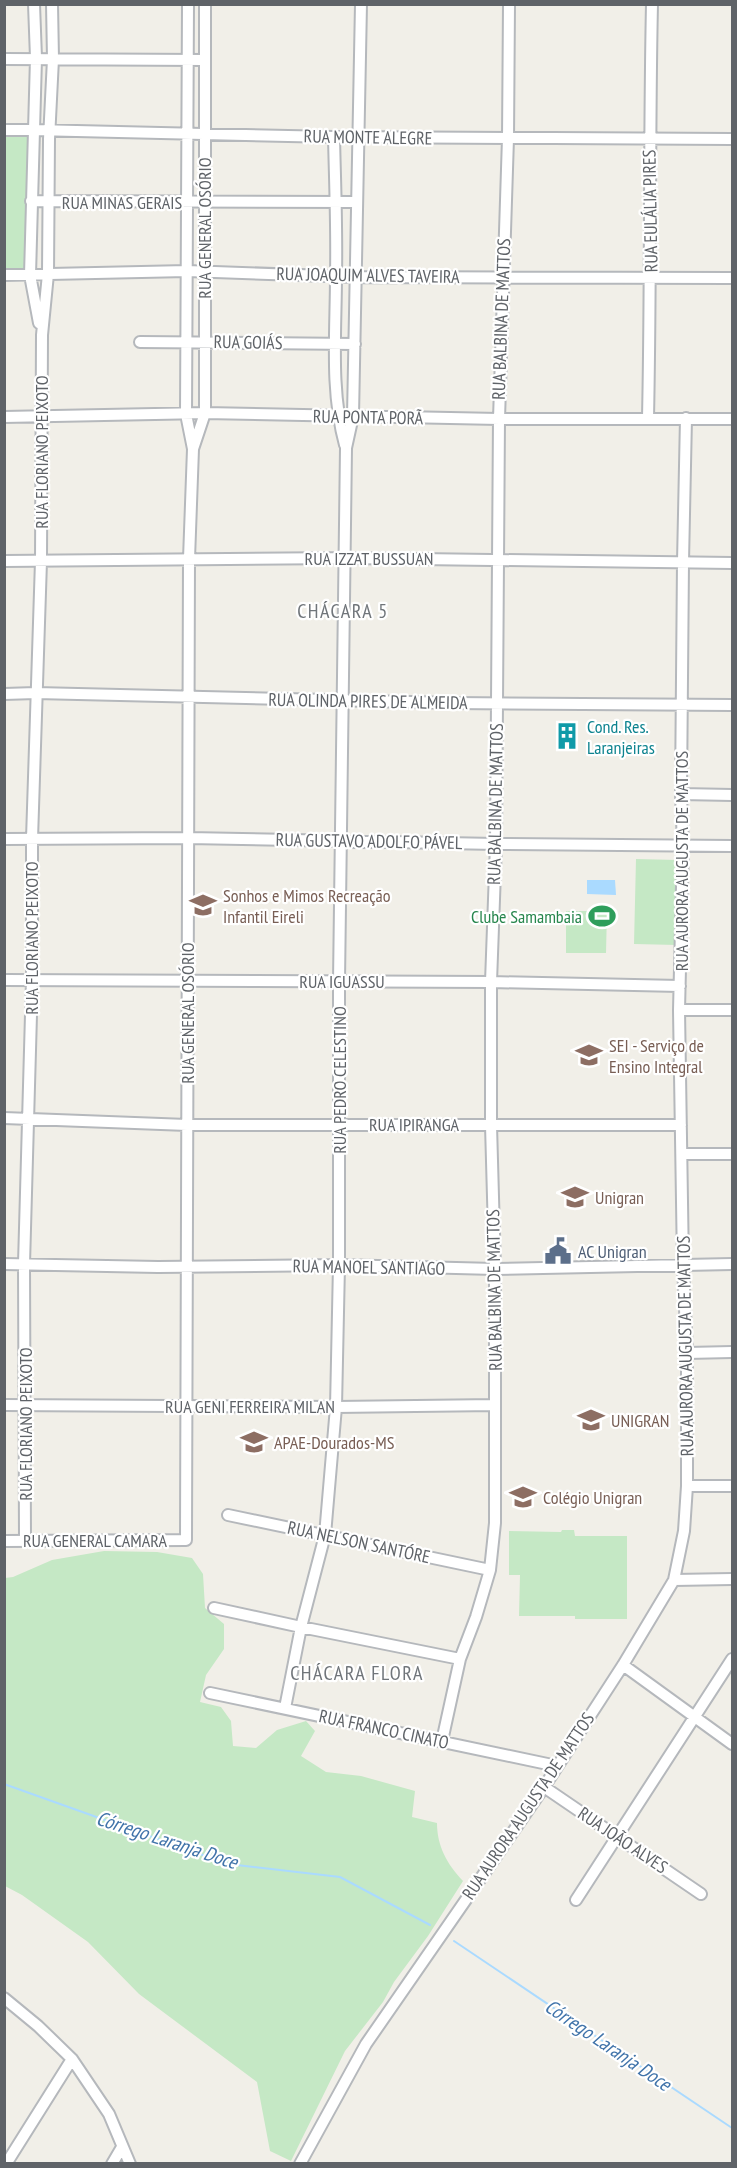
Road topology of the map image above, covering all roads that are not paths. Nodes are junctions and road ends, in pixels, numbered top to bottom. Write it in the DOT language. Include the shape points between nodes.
graph roads {
  1 [pos="34,4"];
  2 [pos="52,4"];
  3 [pos="188,4"];
  4 [pos="205,4"];
  5 [pos="361,4"];
  6 [pos="509,4"];
  7 [pos="652,4"];
  8 [pos="36,58"];
  9 [pos="4,59"];
  10 [pos="53,59"];
  11 [pos="188,60"];
  12 [pos="205,60"];
  13 [pos="4,130"];
  14 [pos="34,130"];
  15 [pos="50,130"];
  16 [pos="187,134"];
  17 [pos="204,134"];
  18 [pos="334,137"];
  19 [pos="359,137"];
  20 [pos="508,138"];
  21 [pos="649,138"];
  22 [pos="732,139"];
  23 [pos="31,201"];
  24 [pos="48,201"];
  25 [pos="204,202"];
  26 [pos="357,202"];
  27 [pos="187,203"];
  28 [pos="336,203"];
  29 [pos="187,271"];
  30 [pos="204,272"];
  31 [pos="48,273"];
  32 [pos="4,275"];
  33 [pos="30,275"];
  34 [pos="336,276"];
  35 [pos="356,277"];
  36 [pos="502,277"];
  37 [pos="651,278"];
  38 [pos="732,278"];
  39 [pos="42,335"];
  40 [pos="205,341"];
  41 [pos="140,342"];
  42 [pos="187,342"];
  43 [pos="334,343"];
  44 [pos="355,344"];
  45 [pos="205,413"];
  46 [pos="186,414"];
  47 [pos="337,416"];
  48 [pos="353,416"];
  49 [pos="4,417"];
  50 [pos="40,417"];
  51 [pos="648,418"];
  52 [pos="686,418"];
  53 [pos="499,419"];
  54 [pos="732,419"];
  55 [pos="346,448"];
  56 [pos="193,450"];
  57 [pos="345,558"];
  58 [pos="189,559"];
  59 [pos="498,559"];
  60 [pos="4,561"];
  61 [pos="41,561"];
  62 [pos="683,562"];
  63 [pos="732,563"];
  64 [pos="36,693"];
  65 [pos="4,694"];
  66 [pos="188,698"];
  67 [pos="342,701"];
  68 [pos="497,703"];
  69 [pos="732,705"];
  70 [pos="682,706"];
  71 [pos="681,794"];
  72 [pos="732,795"];
  73 [pos="188,838"];
  74 [pos="4,839"];
  75 [pos="32,839"];
  76 [pos="340,840"];
  77 [pos="496,844"];
  78 [pos="683,845"];
  79 [pos="732,846"];
  80 [pos="32,979"];
  81 [pos="4,980"];
  82 [pos="188,980"];
  83 [pos="339,981"];
  84 [pos="491,982"];
  85 [pos="680,986"];
  86 [pos="679,1010"];
  87 [pos="732,1010"];
  88 [pos="4,1118"];
  89 [pos="28,1118"];
  90 [pos="339,1124"];
  91 [pos="187,1125"];
  92 [pos="490,1125"];
  93 [pos="681,1125"];
  94 [pos="681,1154"];
  95 [pos="732,1154"];
  96 [pos="4,1264"];
  97 [pos="24,1264"];
  98 [pos="732,1264"];
  99 [pos="339,1265"];
  100 [pos="683,1265"];
  101 [pos="187,1266"];
  102 [pos="495,1269"];
  103 [pos="732,1352"];
  104 [pos="687,1353"];
  105 [pos="4,1405"];
  106 [pos="26,1405"];
  107 [pos="495,1405"];
  108 [pos="186,1406"];
  109 [pos="336,1407"];
  110 [pos="687,1486"];
  111 [pos="732,1486"];
  112 [pos="228,1515"];
  113 [pos="325,1535"];
  114 [pos="4,1540"];
  115 [pos="186,1540"];
  116 [pos="25,1541"];
  117 [pos="490,1570"];
  118 [pos="732,1579"];
  119 [pos="674,1580"];
  120 [pos="214,1608"];
  121 [pos="301,1627"];
  122 [pos="460,1659"];
  123 [pos="732,1659"];
  124 [pos="623,1665"];
  125 [pos="210,1693"];
  126 [pos="285,1708"];
  127 [pos="696,1716"];
  128 [pos="442,1741"];
  129 [pos="732,1744"];
  130 [pos="557,1766"];
  131 [pos="544,1786"];
  132 [pos="618,1837"];
  133 [pos="701,1894"];
  134 [pos="576,1900"];
  135 [pos="5,1998"];
  136 [pos="72,2059"];
  137 [pos="122,2147"];
  138 [pos="6,2163"];
  139 [pos="112,2163"];
  140 [pos="130,2163"];
  141 [pos="300,2163"];
  1 -- 8 [label="street, RUA FLORIANO PEIXOTO"];
  2 -- 10 [label="street, RUA FLORIANO PEIXOTO"];
  3 -- 11 [label="street, RUA GENERAL OSÓRIO"];
  4 -- 12 [label="street, RUA GENERAL OSÓRIO"];
  5 -- 19 [label="street, RUA PEDRO CELESTINO"];
  6 -- 20 [label="street, RUA BALBINA DE MATTOS"];
  7 -- 21 [label="street, RUA EULÁLIA PIRES"];
  8 -- 9 [label="street"];
  8 -- 10 [label="street"];
  8 -- 14 [label="street, RUA FLORIANO PEIXOTO"];
  10 -- 11 [label="street"];
  10 -- 15 [label="street, RUA FLORIANO PEIXOTO"];
  11 -- 12 [label="street"];
  11 -- 16 [label="street, RUA GENERAL OSÓRIO"];
  12 -- 17 [label="street, RUA GENERAL OSÓRIO"];
  13 -- 14 [label="street, RUA MONTE ALEGRE"];
  14 -- 15 [label="street, RUA MONTE ALEGRE"];
  14 -- 23 [label="street, RUA FLORIANO PEIXOTO"];
  15 -- 16 [label="street, RUA MONTE ALEGRE"];
  15 -- 24 [label="street, RUA FLORIANO PEIXOTO"];
  16 -- 17 [label="street, RUA MONTE ALEGRE"];
  16 -- 27 [label="street, RUA GENERAL OSÓRIO"];
  17 -- 18 [label="street, RUA MONTE ALEGRE"];
  17 -- 25 [label="street, RUA GENERAL OSÓRIO"];
  18 -- 19 [label="street, RUA MONTE ALEGRE"];
  18 -- 28 [label="street, RUA PEDRO CELESTINO"];
  19 -- 20 [label="street, RUA MONTE ALEGRE"];
  19 -- 26 [label="street, RUA PEDRO CELESTINO"];
  20 -- 21 [label="street, RUA MONTE ALEGRE"];
  20 -- 36 [label="street, RUA BALBINA DE MATTOS"];
  21 -- 22 [label="street, RUA MONTE ALEGRE"];
  21 -- 37 [label="street, RUA EULÁLIA PIRES"];
  23 -- 24 [label="street, RUA MINAS GERAIS"];
  23 -- 33 [label="street, RUA FLORIANO PEIXOTO"];
  24 -- 27 [label="street, RUA MINAS GERAIS"];
  24 -- 31 [label="street, RUA FLORIANO PEIXOTO"];
  25 -- 27 [label="street, RUA MINAS GERAIS"];
  25 -- 28 [label="street, RUA MINAS GERAIS"];
  25 -- 30 [label="street, RUA GENERAL OSÓRIO"];
  26 -- 28 [label="street, RUA MINAS GERAIS"];
  26 -- 35 [label="street, RUA PEDRO CELESTINO"];
  27 -- 29 [label="street, RUA GENERAL OSÓRIO"];
  28 -- 34 [label="street, RUA PEDRO CELESTINO"];
  29 -- 30 [label="street, RUA JOAQUIM ALVES TAVEIRA"];
  29 -- 31 [label="street, RUA JOAQUIM ALVES TAVEIRA"];
  29 -- 42 [label="street, RUA GENERAL OSÓRIO"];
  30 -- 34 [label="street, RUA JOAQUIM ALVES TAVEIRA"];
  30 -- 40 [label="street, RUA GENERAL OSÓRIO"];
  31 -- 33 [label="street, RUA JOAQUIM ALVES TAVEIRA"];
  31 -- 39 [label="street, RUA FLORIANO PEIXOTO"];
  32 -- 33 [label="street, RUA JOAQUIM ALVES TAVEIRA"];
  33 -- 39 [label="street, RUA FLORIANO PEIXOTO"];
  34 -- 35 [label="street, RUA JOAQUIM ALVES TAVEIRA"];
  34 -- 43 [label="street, RUA PEDRO CELESTINO"];
  35 -- 36 [label="street, RUA JOAQUIM ALVES TAVEIRA"];
  35 -- 44 [label="street, RUA PEDRO CELESTINO"];
  36 -- 37 [label="street, RUA JOAQUIM ALVES TAVEIRA"];
  36 -- 53 [label="street, RUA BALBINA DE MATTOS"];
  37 -- 38 [label="street, RUA JOAQUIM ALVES TAVEIRA"];
  37 -- 51 [label="street, RUA EULÁLIA PIRES"];
  39 -- 50 [label="street, RUA FLORIANO PEIXOTO"];
  40 -- 42 [label="street, RUA GOIÁS"];
  40 -- 43 [label="street, RUA GOIÁS"];
  40 -- 45 [label="street, RUA GENERAL OSÓRIO"];
  41 -- 42 [label="street, RUA GOIÁS"];
  42 -- 46 [label="street, RUA GENERAL OSÓRIO"];
  43 -- 44 [label="street, RUA GOIÁS"];
  43 -- 47 [label="street, RUA PEDRO CELESTINO"];
  44 -- 48 [label="street, RUA PEDRO CELESTINO"];
  45 -- 46 [label="street, RUA PONTA PORÃ"];
  45 -- 47 [label="street, RUA PONTA PORÃ"];
  45 -- 56 [label="street, RUA GENERAL OSÓRIO"];
  46 -- 50 [label="street, RUA PONTA PORÃ"];
  46 -- 56 [label="street, RUA GENERAL OSÓRIO"];
  47 -- 48 [label="street, RUA PONTA PORÃ"];
  47 -- 55 [label="street, RUA PEDRO CELESTINO"];
  48 -- 53 [label="street, RUA PONTA PORÃ"];
  48 -- 55 [label="street, RUA PEDRO CELESTINO"];
  49 -- 50 [label="street, RUA PONTA PORÃ"];
  50 -- 61 [label="street, RUA FLORIANO PEIXOTO"];
  51 -- 52 [label="street, RUA PONTA PORÃ"];
  51 -- 53 [label="street, RUA PONTA PORÃ"];
  52 -- 54 [label="street, RUA PONTA PORÃ"];
  52 -- 62 [label="street, RUA AURORA AUGUSTA DE MATTOS"];
  53 -- 59 [label="street, RUA BALBINA DE MATTOS"];
  55 -- 57 [label="street, RUA PEDRO CELESTINO"];
  56 -- 58 [label="street, RUA GENERAL OSÓRIO"];
  57 -- 58 [label="street, RUA IZZAT BUSSUAN"];
  57 -- 59 [label="street, RUA IZZAT BUSSUAN"];
  57 -- 67 [label="street, RUA PEDRO CELESTINO"];
  58 -- 61 [label="street, RUA IZZAT BUSSUAN"];
  58 -- 66 [label="street, RUA GENERAL OSÓRIO"];
  59 -- 62 [label="street, RUA IZZAT BUSSUAN"];
  59 -- 68 [label="street, RUA BALBINA DE MATTOS"];
  60 -- 61 [label="street, RUA IZZAT BUSSUAN"];
  61 -- 64 [label="street, RUA FLORIANO PEIXOTO"];
  62 -- 63 [label="street, RUA IZZAT BUSSUAN"];
  62 -- 70 [label="street, RUA AURORA AUGUSTA DE MATTOS"];
  64 -- 65 [label="street, RUA OLINDA PIRES DE ALMEIDA"];
  64 -- 66 [label="street, RUA OLINDA PIRES DE ALMEIDA"];
  64 -- 75 [label="street, RUA FLORIANO PEIXOTO"];
  66 -- 67 [label="street, RUA OLINDA PIRES DE ALMEIDA"];
  66 -- 73 [label="street, RUA GENERAL OSÓRIO"];
  67 -- 68 [label="street, RUA OLINDA PIRES DE ALMEIDA"];
  67 -- 76 [label="street, RUA PEDRO CELESTINO"];
  68 -- 70 [label="street, RUA OLINDA PIRES DE ALMEIDA"];
  68 -- 77 [label="street, RUA BALBINA DE MATTOS"];
  69 -- 70 [label="street, RUA OLINDA PIRES DE ALMEIDA"];
  70 -- 71 [label="street, RUA AURORA AUGUSTA DE MATTOS"];
  71 -- 72 [label="street"];
  71 -- 78 [label="street, RUA AURORA AUGUSTA DE MATTOS"];
  73 -- 75 [label="street, RUA GUSTAVO ADOLFO PÁVEL"];
  73 -- 76 [label="street, RUA GUSTAVO ADOLFO PÁVEL"];
  73 -- 82 [label="street, RUA GENERAL OSÓRIO"];
  74 -- 75 [label="street, RUA GUSTAVO ADOLFO PÁVEL"];
  75 -- 80 [label="street, RUA FLORIANO PEIXOTO"];
  76 -- 77 [label="street, RUA GUSTAVO ADOLFO PÁVEL"];
  76 -- 83 [label="street, RUA PEDRO CELESTINO"];
  77 -- 78 [label="street, RUA GUSTAVO ADOLFO PÁVEL"];
  77 -- 84 [label="street, RUA BALBINA DE MATTOS"];
  78 -- 79 [label="street, RUA GUSTAVO ADOLFO PÁVEL"];
  78 -- 85 [label="street, RUA AURORA AUGUSTA DE MATTOS"];
  80 -- 81 [label="street, RUA IGUASSU"];
  80 -- 82 [label="street, RUA IGUASSU"];
  80 -- 89 [label="street, RUA FLORIANO PEIXOTO"];
  82 -- 83 [label="street, RUA IGUASSU"];
  82 -- 91 [label="street, RUA GENERAL OSÓRIO"];
  83 -- 84 [label="street, RUA IGUASSU"];
  83 -- 90 [label="street, RUA PEDRO CELESTINO"];
  84 -- 85 [label="street, RUA IGUASSU"];
  84 -- 92 [label="street, RUA BALBINA DE MATTOS"];
  85 -- 86 [label="street, RUA AURORA AUGUSTA DE MATTOS"];
  86 -- 87 [label="street"];
  86 -- 93 [label="street, RUA AURORA AUGUSTA DE MATTOS"];
  88 -- 89 [label="street, RUA IPIRANGA"];
  89 -- 91 [label="street, RUA IPIRANGA"];
  89 -- 97 [label="street, RUA FLORIANO PEIXOTO"];
  90 -- 91 [label="street, RUA IPIRANGA"];
  90 -- 92 [label="street, RUA IPIRANGA"];
  90 -- 99 [label="street, RUA PEDRO CELESTINO"];
  91 -- 101 [label="street, RUA GENERAL OSÓRIO"];
  92 -- 93 [label="street, RUA IPIRANGA"];
  92 -- 102 [label="street, RUA BALBINA DE MATTOS"];
  93 -- 94 [label="street, RUA AURORA AUGUSTA DE MATTOS"];
  94 -- 95 [label="street"];
  94 -- 100 [label="street, RUA AURORA AUGUSTA DE MATTOS"];
  96 -- 97 [label="street, RUA MANOEL SANTIAGO"];
  97 -- 101 [label="street, RUA MANOEL SANTIAGO"];
  97 -- 106 [label="street, RUA FLORIANO PEIXOTO"];
  98 -- 100 [label="street, RUA MANOEL SANTIAGO"];
  99 -- 101 [label="street, RUA MANOEL SANTIAGO"];
  99 -- 102 [label="street, RUA MANOEL SANTIAGO"];
  99 -- 109 [label="street, RUA PEDRO CELESTINO"];
  100 -- 102 [label="street, RUA MANOEL SANTIAGO"];
  100 -- 104 [label="street, RUA AURORA AUGUSTA DE MATTOS"];
  101 -- 108 [label="street, RUA GENERAL OSÓRIO"];
  102 -- 107 [label="street, RUA BALBINA DE MATTOS"];
  103 -- 104 [label="street"];
  104 -- 110 [label="street, RUA AURORA AUGUSTA DE MATTOS"];
  105 -- 106 [label="street, RUA GENI FERREIRA MILAN"];
  106 -- 108 [label="street, RUA GENI FERREIRA MILAN"];
  106 -- 116 [label="street, RUA FLORIANO PEIXOTO"];
  107 -- 109 [label="street, RUA GENI FERREIRA MILAN"];
  107 -- 117 [label="street, RUA BALBINA DE MATTOS" via="495,1523"];
  108 -- 109 [label="street, RUA GENI FERREIRA MILAN"];
  108 -- 115 [label="street, RUA GENERAL OSÓRIO"];
  109 -- 113 [label="street, RUA PEDRO CELESTINO"];
  110 -- 111 [label="street"];
  110 -- 119 [label="street, RUA AURORA AUGUSTA DE MATTOS" via="684,1531"];
  112 -- 113 [label="street, RUA NELSON SANTÓRE"];
  113 -- 117 [label="street, RUA NELSON SANTÓRE"];
  113 -- 121 [label="street, RUA PEDRO CELESTINO"];
  114 -- 116 [label="street, RUA GENERAL CAMARA"];
  115 -- 116 [label="street, RUA GENERAL CAMARA"];
  117 -- 122 [label="street, RUA BALBINA DE MATTOS"];
  118 -- 119 [label="street"];
  119 -- 124 [label="street, RUA AURORA AUGUSTA DE MATTOS"];
  120 -- 121 [label="street"];
  121 -- 122 [label="street"];
  121 -- 126 [label="street, RUA PEDRO CELESTINO"];
  122 -- 128 [label="street, RUA BALBINA DE MATTOS"];
  123 -- 127 [label="street"];
  124 -- 127 [label="street"];
  124 -- 130 [label="street, RUA AURORA AUGUSTA DE MATTOS"];
  125 -- 126 [label="street, RUA FRANCO CINATO"];
  126 -- 128 [label="street, RUA FRANCO CINATO"];
  127 -- 129 [label="street"];
  127 -- 132 [label="street"];
  128 -- 130 [label="street, RUA FRANCO CINATO"];
  130 -- 131 [label="street, RUA AURORA AUGUSTA DE MATTOS"];
  131 -- 132 [label="street, RUA JOÃO ALVES"];
  131 -- 141 [label="street, RUA AURORA AUGUSTA DE MATTOS" via="366,2044"];
  132 -- 133 [label="street, RUA JOÃO ALVES"];
  132 -- 134 [label="street"];
  135 -- 136 [label="street"];
  136 -- 137 [label="street" via="109,2114"];
  136 -- 138 [label="street"];
  137 -- 139 [label="street"];
  137 -- 140 [label="street"];
}
